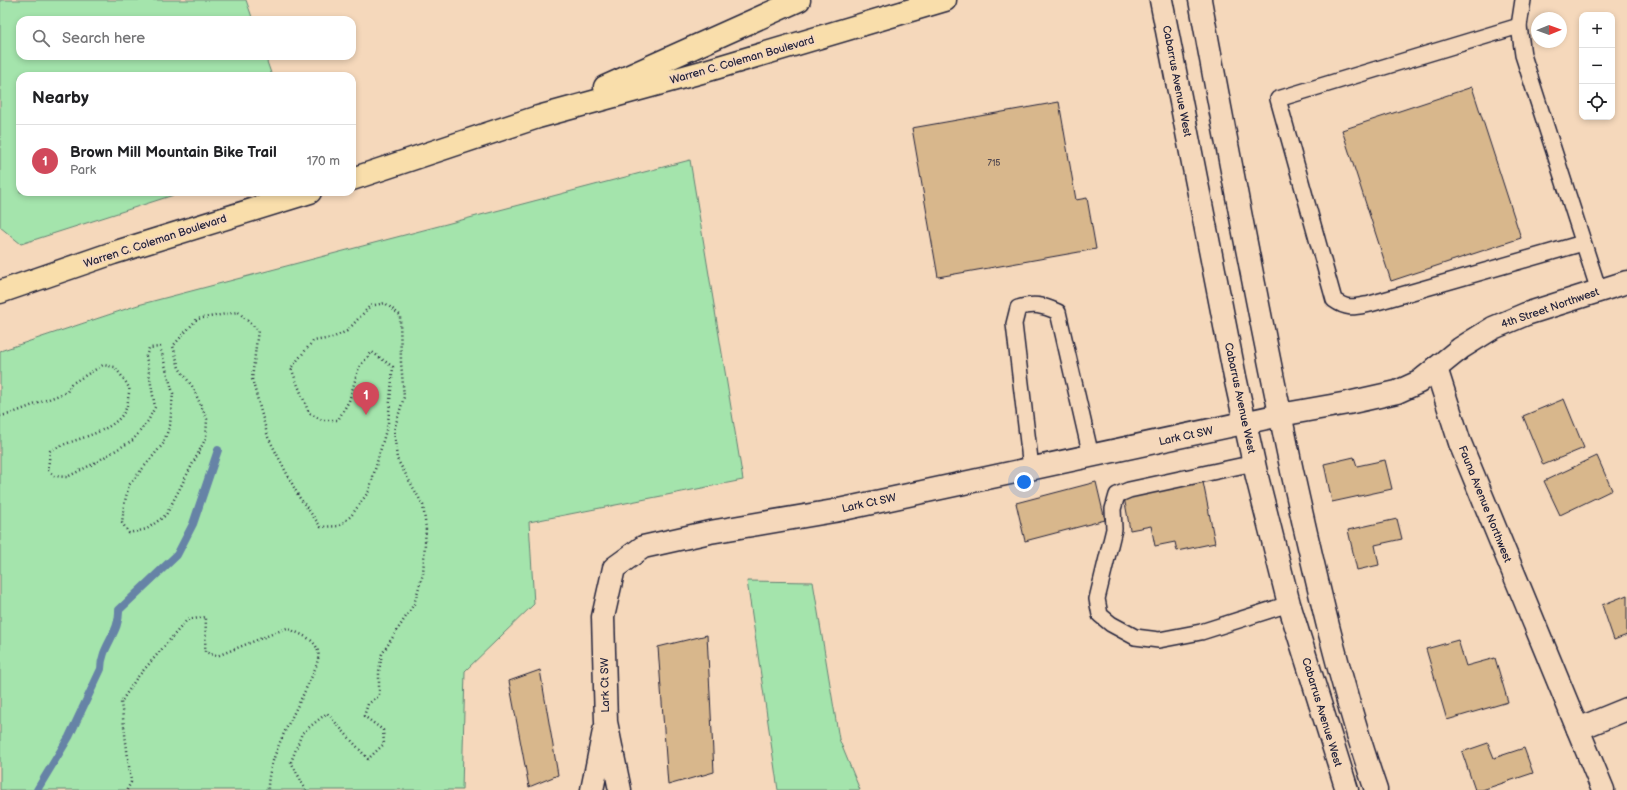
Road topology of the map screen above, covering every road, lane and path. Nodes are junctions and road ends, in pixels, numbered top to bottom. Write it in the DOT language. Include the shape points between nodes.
graph roads {
  1 [pos="799,0"];
  2 [pos="945,0"];
  3 [pos="1161,0"];
  4 [pos="1200,0"];
  5 [pos="1523,0"];
  6 [pos="776,4"];
  7 [pos="1519,26"];
  8 [pos="538,117"];
  9 [pos="356,178"];
  10 [pos="297,196"];
  11 [pos="1584,243"];
  12 [pos="1627,282"];
  13 [pos="1599,291"];
  14 [pos="0,292"];
  15 [pos="1436,368"];
  16 [pos="1280,415"];
  17 [pos="0,416"];
  18 [pos="1245,423"];
  19 [pos="1091,456"];
  20 [pos="1254,464"];
  21 [pos="1031,468"];
  22 [pos="1289,604"];
  23 [pos="1627,709"];
  24 [pos="606,722"];
  25 [pos="1578,729"];
  26 [pos="127,790"];
  27 [pos="268,790"];
  28 [pos="306,790"];
  29 [pos="592,790"];
  30 [pos="620,790"];
  31 [pos="1347,790"];
  32 [pos="1376,790"];
  33 [pos="1603,790"];
  1 -- 6 [label="highway, Warren C. Coleman Boulevard"];
  2 -- 8 [label="highway, Warren C. Coleman Boulevard" via="702,72"];
  3 -- 18 [label="street, Cabarrus Avenue West"];
  4 -- 16 [label="street"];
  5 -- 7 [label="lane"];
  6 -- 8 [label="highway, Warren C. Coleman Boulevard" via="717,38"];
  7 -- 11 [label="lane" via="1523,55"];
  7 -- 11 [label="lane" via="1278,100 1334,300 1342,306 1370,304"];
  8 -- 9 [label="highway, Warren C. Coleman Boulevard"];
  10 -- 14 [label="highway, Warren C. Coleman Boulevard" via="113,253"];
  11 -- 13 [label="lane"];
  12 -- 13 [label="street, 4th Street Northwest"];
  13 -- 15 [label="street, 4th Street Northwest" via="1526,314 1493,328 1460,348"];
  15 -- 16 [label="street" via="1419,382 1397,392"];
  15 -- 25 [label="street, Fauna Avenue Northwest" via="1460,443"];
  16 -- 18 [label="street, Lark Ct SW"];
  16 -- 32 [label="street" via="1323,611"];
  17 -- 28 [label="path" via="67,392 71,384 103,365 115,367 129,388 128,405 116,422 50,451 48,470 54,476 67,477 133,440 148,421 155,407 146,356 148,348 160,347 173,393 170,425 163,444 129,484 122,523 129,533 147,529 166,515 206,438 207,419 192,386 179,368 173,346 197,319 238,312 258,330 252,379 268,437 299,497 321,528 340,526 369,492 388,423 393,367 372,352 359,367 349,402 338,420 322,420 310,413 291,368 314,341 332,338 347,331 370,306 385,303 400,315 404,397 394,430 397,459 423,505 426,528 423,574 414,604 382,654 379,696 368,704 364,716 383,730 384,744 368,759 327,713 302,732 291,762"];
  18 -- 19 [label="street, Lark Ct SW"];
  18 -- 20 [label="street, Cabarrus Avenue West"];
  19 -- 21 [label="street, Lark Ct SW"];
  19 -- 21 [label="lane" via="1058,312 1042,306 1028,305 1018,308 1014,324"];
  20 -- 22 [label="street, Cabarrus Avenue West"];
  20 -- 22 [label="lane" via="1129,490 1117,495 1112,509 1114,529 1097,598 1100,615 1135,637 1159,640 1201,632"];
  21 -- 24 [label="street, Lark Ct SW" via="834,511 710,532 643,547 614,568 603,617"];
  22 -- 31 [label="street, Cabarrus Avenue West"];
  23 -- 25 [label="street"];
  24 -- 29 [label="street, Lark Ct SW"];
  24 -- 30 [label="street, Lark Ct SW"];
  25 -- 33 [label="street, Fauna Avenue Northwest"];
  26 -- 27 [label="path" via="131,782 121,702 136,679 186,620 206,617 205,652 217,656 286,628 311,640 318,651 316,666 272,764"];
}
